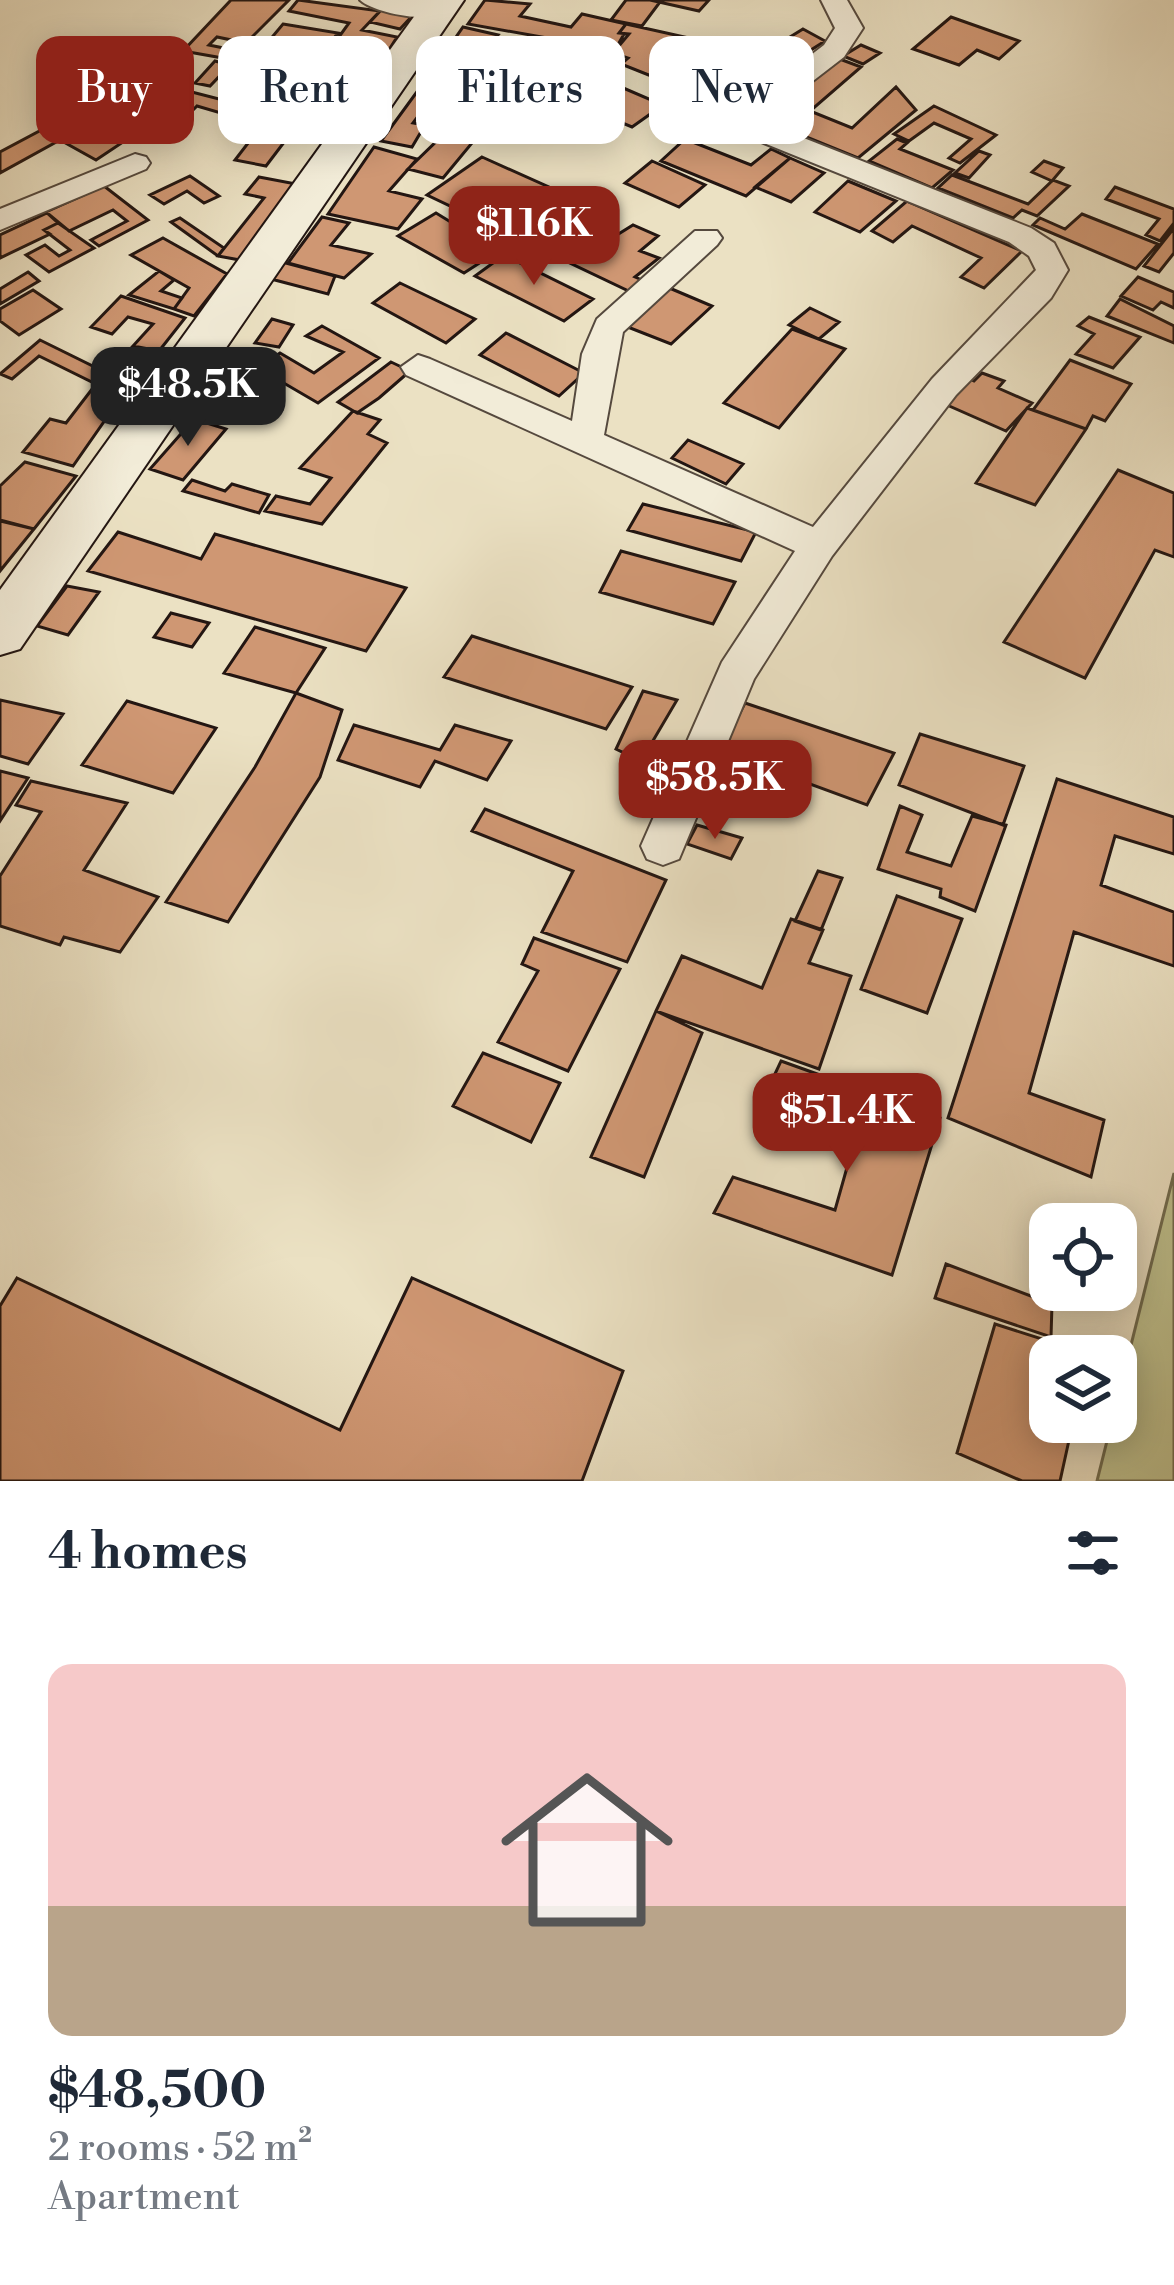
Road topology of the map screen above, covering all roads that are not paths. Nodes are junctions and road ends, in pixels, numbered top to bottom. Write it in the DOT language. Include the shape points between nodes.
graph roads {
  1 [pos="373,0"];
  2 [pos="834,0"];
  3 [pos="441,5"];
  4 [pos="814,67"];
  5 [pos="796,144"];
  6 [pos="134,163"];
  7 [pos="0,220"];
  8 [pos="706,238"];
  9 [pos="418,367"];
  10 [pos="584,441"];
  11 [pos="819,547"];
  12 [pos="0,633"];
  13 [pos="663,846"];
  1 -- 3 [label="street"];
  2 -- 4 [label="street" via="849,28"];
  3 -- 12 [label="street"];
  5 -- 11 [label="street" via="1020,235 1043,250 1052,270 944,388"];
  6 -- 7 [label="street"];
  8 -- 10 [label="street" via="609,327"];
  9 -- 10 [label="street"];
  10 -- 11 [label="street"];
  11 -- 13 [label="street" via="736,673"];
}
